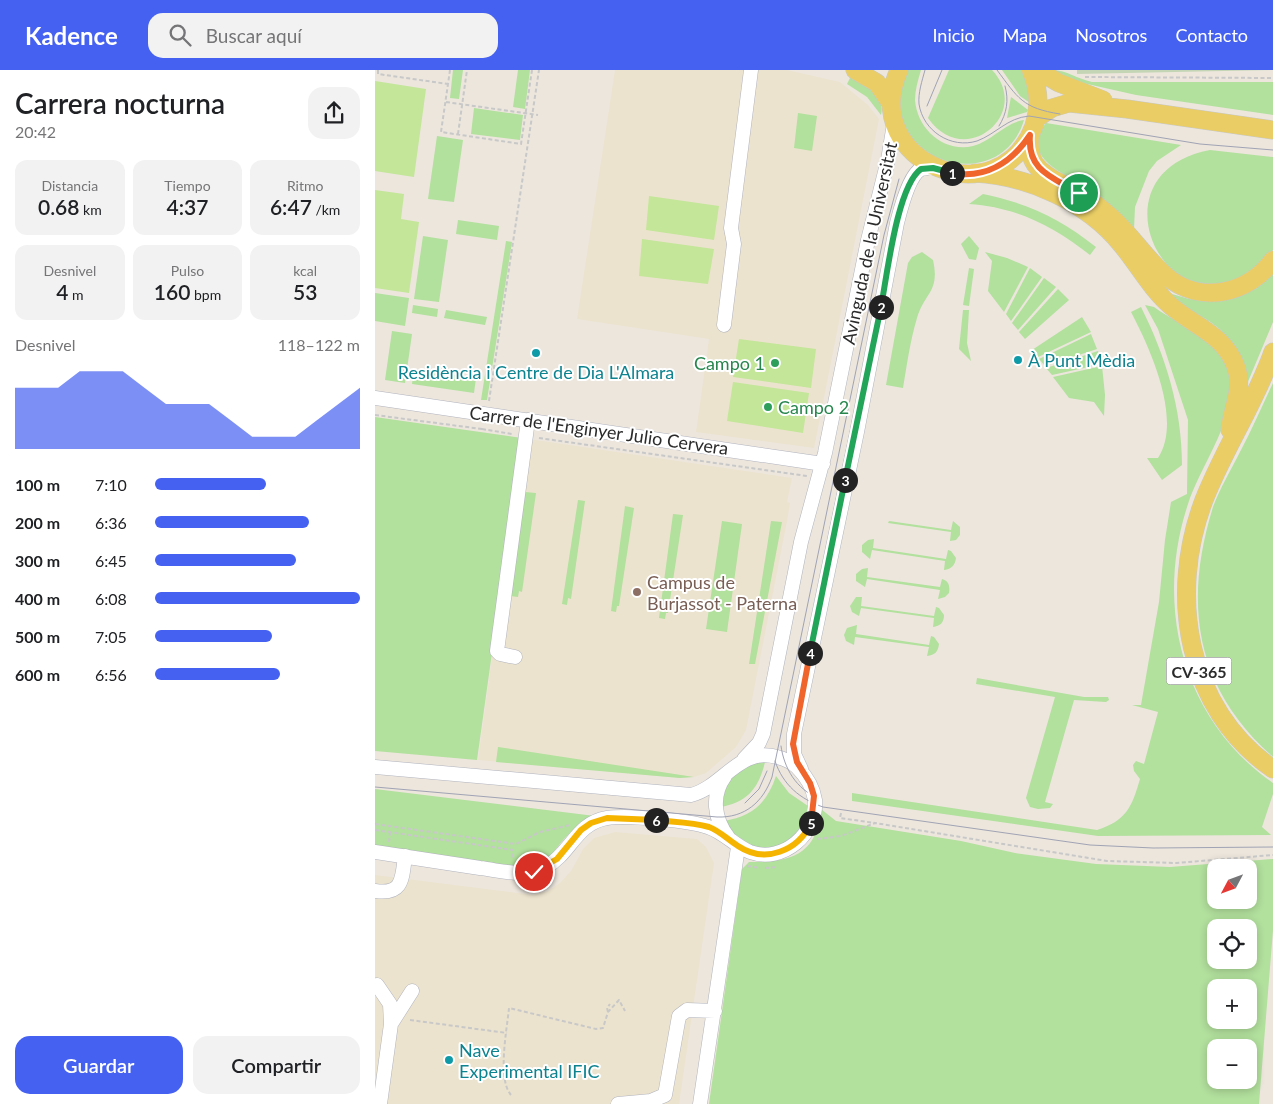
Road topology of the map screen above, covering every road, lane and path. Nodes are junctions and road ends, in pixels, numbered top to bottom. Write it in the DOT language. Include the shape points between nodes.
graph roads {
  1 [pos="379,70"];
  2 [pos="450,70"];
  3 [pos="467,70"];
  4 [pos="532,70"];
  5 [pos="539,70"];
  6 [pos="751,70"];
  7 [pos="855,70"];
  8 [pos="899,70"];
  9 [pos="1031,70"];
  10 [pos="1037,70"];
  11 [pos="1082,77"];
  12 [pos="1273,78"];
  13 [pos="448,84"];
  14 [pos="446,102"];
  15 [pos="891,102"];
  16 [pos="462,104"];
  17 [pos="1127,109"];
  18 [pos="526,113"];
  19 [pos="533,114"];
  20 [pos="538,115"];
  21 [pos="1037,118"];
  22 [pos="894,124"];
  23 [pos="1273,130"];
  24 [pos="457,134"];
  25 [pos="1030,135"];
  26 [pos="933,168"];
  27 [pos="975,174"];
  28 [pos="1273,260"];
  29 [pos="724,325"];
  30 [pos="1273,352"];
  31 [pos="375,398"];
  32 [pos="486,414"];
  33 [pos="375,415"];
  34 [pos="528,420"];
  35 [pos="482,429"];
  36 [pos="526,436"];
  37 [pos="1228,447"];
  38 [pos="823,464"];
  39 [pos="819,478"];
  40 [pos="515,657"];
  41 [pos="733,767"];
  42 [pos="375,768"];
  43 [pos="1273,769"];
  44 [pos="803,772"];
  45 [pos="841,813"];
  46 [pos="875,823"];
  47 [pos="375,824"];
  48 [pos="576,827"];
  49 [pos="375,830"];
  50 [pos="861,830"];
  51 [pos="390,832"];
  52 [pos="735,844"];
  53 [pos="382,850"];
  54 [pos="1273,855"];
  55 [pos="405,856"];
  56 [pos="511,865"];
  57 [pos="375,891"];
  58 [pos="377,985"];
  59 [pos="412,992"];
  60 [pos="610,1004"];
  61 [pos="625,1011"];
  62 [pos="715,1011"];
  63 [pos="609,1012"];
  64 [pos="406,1019"];
  65 [pos="391,1024"];
  66 [pos="507,1033"];
  67 [pos="511,1095"];
  68 [pos="380,1104"];
  69 [pos="617,1104"];
  70 [pos="700,1104"];
  1 -- 13 [label="path" via="378,74"];
  2 -- 13 [label="path"];
  3 -- 16 [label="path"];
  4 -- 18 [label="path"];
  5 -- 19 [label="path"];
  6 -- 29 [label="street" via="731,228 735,244"];
  7 -- 15 [label="main road" via="877,83"];
  8 -- 15 [label="main road"];
  9 -- 21 [label="main road" via="1038,93"];
  10 -- 17 [label="main road" via="1059,83"];
  11 -- 12 [label="path"];
  13 -- 14 [label="path"];
  14 -- 16 [label="path"];
  14 -- 24 [label="path" via="441,132"];
  15 -- 22 [label="main road"];
  16 -- 18 [label="path"];
  16 -- 24 [label="path"];
  17 -- 21 [label="main road" via="1069,104 1052,108"];
  17 -- 23 [label="main road"];
  18 -- 19 [label="path"];
  18 -- 24 [label="path" via="521,144"];
  19 -- 20 [label="path"];
  19 -- 32 [label="path"];
  21 -- 25 [label="main road"];
  22 -- 26 [label="main road" via="913,153"];
  22 -- 38 [label="street, Avinguda de la Universitat"];
  25 -- 27 [label="main road" via="1020,150 1005,162"];
  25 -- 28 [label="main road" via="1031,156 1043,172 1096,204 1166,276 1183,287 1213,293 1233,290 1251,282"];
  26 -- 27 [label="main road" via="957,174"];
  26 -- 44 [label="street, Avinguda de la Universitat" via="921,169 915,175 897,223 794,734 795,754"];
  27 -- 37 [label="main road" via="1017,179 1092,216 1119,241 1166,302 1222,343 1232,356 1239,380"];
  30 -- 37 [label="main road, CV-365" via="1265,375"];
  31 -- 32 [label="street, Carrer de l'Enginyer Julio Cervera"];
  32 -- 34 [label="street, Carrer de l'Enginyer Julio Cervera"];
  32 -- 35 [label="path"];
  33 -- 35 [label="path"];
  34 -- 36 [label="street"];
  34 -- 38 [label="street, Carrer de l'Enginyer Julio Cervera"];
  35 -- 36 [label="path"];
  36 -- 39 [label="path"];
  36 -- 40 [label="street" via="497,651"];
  37 -- 43 [label="main road, CV-365" via="1205,499 1190,548 1187,629 1195,663 1221,715 1235,734"];
  38 -- 39 [label="street, Avinguda de la Universitat"];
  39 -- 41 [label="street, Avinguda de la Universitat" via="801,542 763,734 754,750"];
  41 -- 42 [label="street" via="705,789 691,794"];
  41 -- 44 [label="street" via="750,757 773,756 793,763"];
  41 -- 52 [label="street" via="720,782 716,808 722,830"];
  44 -- 52 [label="street" via="815,800 813,819 807,833 789,848 768,855 753,853"];
  45 -- 46 [label="path" via="840,818"];
  46 -- 50 [label="path"];
  46 -- 54 [label="path" via="1107,861 1176,863"];
  47 -- 48 [label="path" via="516,844 540,832 572,824"];
  49 -- 51 [label="path"];
  51 -- 53 [label="path"];
  51 -- 56 [label="path" via="513,850"];
  52 -- 55 [label="street" via="700,825 607,818 581,830 557,859 534,872 511,872"];
  52 -- 62 [label="street"];
  53 -- 55 [label="street"];
  55 -- 57 [label="street" via="402,879 397,887 387,892"];
  58 -- 65 [label="street" via="390,1004"];
  59 -- 65 [label="street"];
  60 -- 63 [label="path"];
  61 -- 63 [label="path" via="619,1000"];
  62 -- 69 [label="street" via="687,1010 679,1016 665,1095 651,1101"];
  62 -- 70 [label="street"];
  63 -- 66 [label="path" via="603,1028 596,1030 509,1008"];
  64 -- 66 [label="path"];
  65 -- 68 [label="street"];
  66 -- 67 [label="path" via="504,1066 506,1088"];
}
